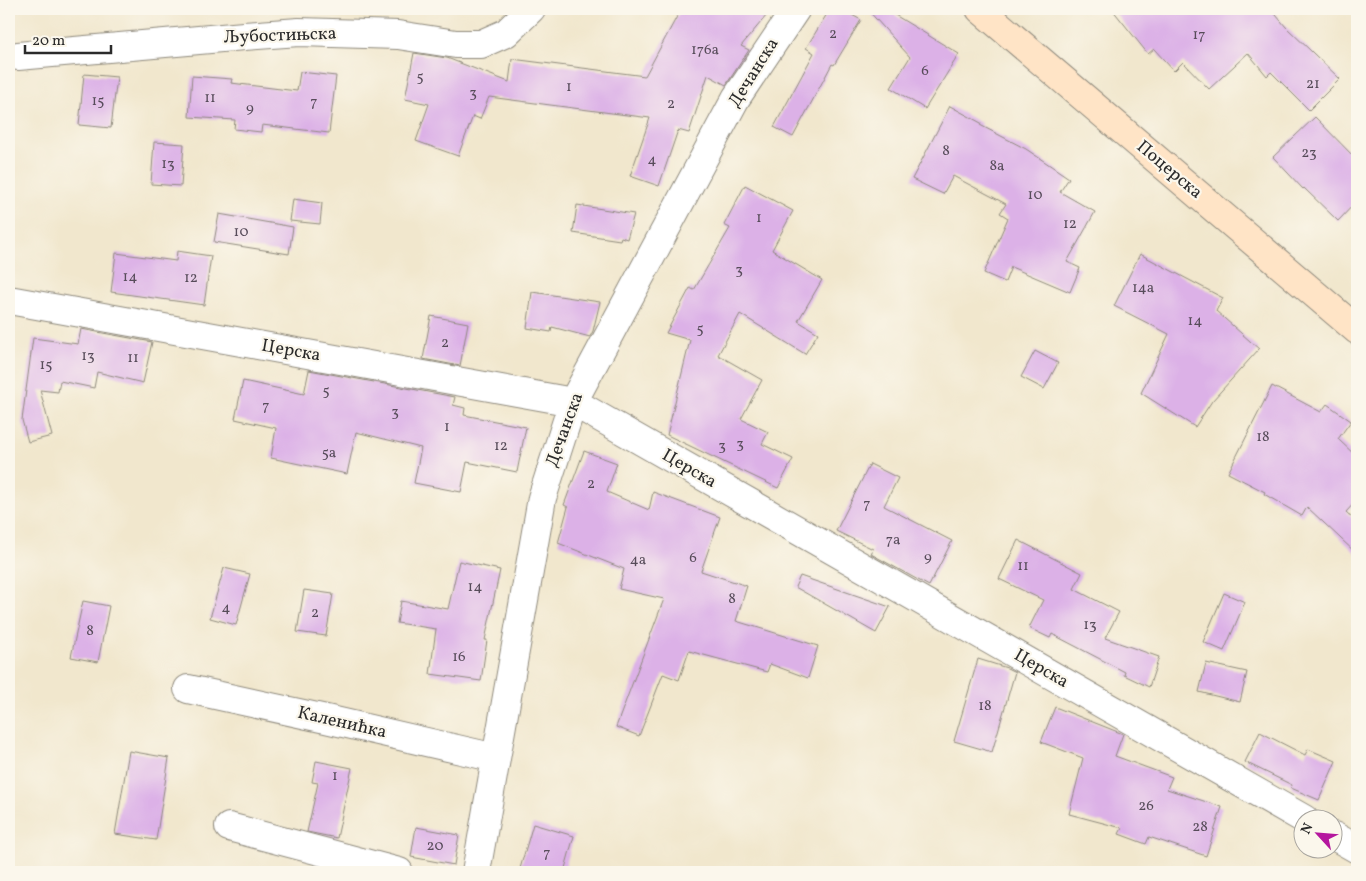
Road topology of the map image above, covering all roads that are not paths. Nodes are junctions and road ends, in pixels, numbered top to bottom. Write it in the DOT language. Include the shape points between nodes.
graph roads {
  1 [pos="531,9"];
  2 [pos="796,9"];
  3 [pos="980,9"];
  4 [pos="18,56"];
  5 [pos="9,300"];
  6 [pos="1357,330"];
  7 [pos="573,402"];
  8 [pos="188,689"];
  9 [pos="496,758"];
  10 [pos="1294,813"];
  11 [pos="229,827"];
  12 [pos="1344,842"];
  13 [pos="1357,849"];
  14 [pos="399,872"];
  15 [pos="476,872"];
  1 -- 4 [label="street, Љубостињска" via="506,34 481,44 456,44 398,35 299,32"];
  2 -- 7 [label="street, Дечанска" via="736,98"];
  3 -- 6 [label="main road, Поцерска"];
  5 -- 7 [label="street, Церска"];
  7 -- 9 [label="street, Дечанска" via="542,498"];
  7 -- 10 [label="street, Церска"];
  8 -- 9 [label="street, Каленићка"];
  9 -- 15 [label="street, Дечанска"];
  11 -- 14 [label="street"];
  12 -- 13 [label="street"];
}
